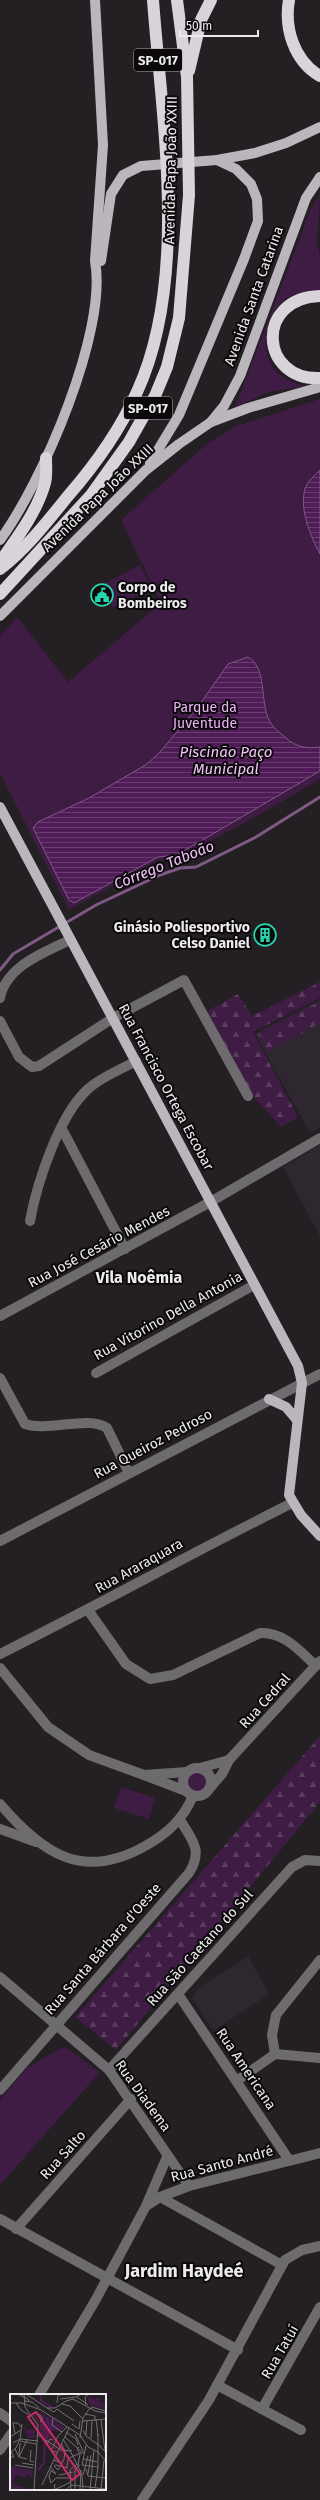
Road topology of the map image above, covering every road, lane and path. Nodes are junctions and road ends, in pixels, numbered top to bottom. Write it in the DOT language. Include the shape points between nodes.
graph roads {
  1 [pos="95,0"];
  2 [pos="153,0"];
  3 [pos="177,0"];
  4 [pos="211,0"];
  5 [pos="289,0"];
  6 [pos="320,76"];
  7 [pos="187,78"];
  8 [pos="320,126"];
  9 [pos="212,160"];
  10 [pos="320,177"];
  11 [pos="98,278"];
  12 [pos="320,296"];
  13 [pos="320,378"];
  14 [pos="320,387"];
  15 [pos="211,422"];
  16 [pos="46,458"];
  17 [pos="146,470"];
  18 [pos="0,540"];
  19 [pos="0,562"];
  20 [pos="0,569"];
  21 [pos="0,594"];
  22 [pos="0,616"];
  23 [pos="0,807"];
  24 [pos="68,936"];
  25 [pos="0,998"];
  26 [pos="113,1018"];
  27 [pos="0,1022"];
  28 [pos="136,1061"];
  29 [pos="248,1096"];
  30 [pos="62,1128"];
  31 [pos="320,1138"];
  32 [pos="212,1202"];
  33 [pos="30,1221"];
  34 [pos="125,1249"];
  35 [pos="254,1284"];
  36 [pos="0,1316"];
  37 [pos="96,1373"];
  38 [pos="320,1374"];
  39 [pos="0,1378"];
  40 [pos="302,1383"];
  41 [pos="269,1399"];
  42 [pos="297,1420"];
  43 [pos="129,1473"];
  44 [pos="292,1503"];
  45 [pos="320,1536"];
  46 [pos="0,1541"];
  47 [pos="88,1610"];
  48 [pos="0,1654"];
  49 [pos="318,1663"];
  50 [pos="0,1668"];
  51 [pos="229,1760"];
  52 [pos="200,1768"];
  53 [pos="187,1772"];
  54 [pos="144,1775"];
  55 [pos="209,1788"];
  56 [pos="190,1793"];
  57 [pos="0,1804"];
  58 [pos="180,1820"];
  59 [pos="0,1829"];
  60 [pos="39,1843"];
  61 [pos="320,1861"];
  62 [pos="320,1960"];
  63 [pos="0,1976"];
  64 [pos="178,1994"];
  65 [pos="55,2024"];
  66 [pos="275,2054"];
  67 [pos="320,2058"];
  68 [pos="109,2070"];
  69 [pos="238,2080"];
  70 [pos="0,2090"];
  71 [pos="131,2099"];
  72 [pos="320,2153"];
  73 [pos="167,2157"];
  74 [pos="289,2160"];
  75 [pos="189,2186"];
  76 [pos="160,2197"];
  77 [pos="146,2206"];
  78 [pos="0,2220"];
  79 [pos="16,2229"];
  80 [pos="320,2246"];
  81 [pos="282,2265"];
  82 [pos="107,2280"];
  83 [pos="320,2307"];
  84 [pos="238,2350"];
  85 [pos="218,2385"];
  86 [pos="40,2394"];
  87 [pos="262,2409"];
  88 [pos="0,2413"];
  89 [pos="10,2420"];
  90 [pos="300,2430"];
  91 [pos="10,2435"];
  92 [pos="0,2450"];
  93 [pos="142,2500"];
  1 -- 11 [label="main road" via="103,145 95,261"];
  2 -- 20 [label="highway, Avenida Papa João XXIII / SP-017" via="168,205 167,269 160,317 137,393 108,444 78,486 34,537"];
  3 -- 7 [label="highway, Avenida Papa João XXIII / SP-017"];
  4 -- 7 [label="highway" via="201,20"];
  5 -- 6 [label="highway" via="288,19 294,45 307,66"];
  7 -- 21 [label="highway, Avenida Papa João XXIII / SP-017" via="189,195 184,278 179,318 167,366 155,396 129,442 96,489"];
  8 -- 9 [label="main road" via="292,140 255,153"];
  9 -- 11 [label="main road" via="141,166 123,175 111,194"];
  9 -- 17 [label="main road" via="236,169 251,184 257,199 258,221 178,415"];
  10 -- 15 [label="main road, Avenida Santa Catarina" via="306,198 240,376 224,406"];
  11 -- 16 [label="main road" via="78,376"];
  12 -- 13 [label="highway" via="304,298 287,306 279,314 274,326 278,359 287,370 298,376"];
  14 -- 15 [label="main road, Avenida Papa João XXIII" via="248,408"];
  15 -- 17 [label="main road, Avenida Papa João XXIII"];
  16 -- 18 [label="main road" via="27,497"];
  16 -- 19 [label="highway" via="46,482 38,501"];
  17 -- 22 [label="main road, Avenida Papa João XXIII"];
  23 -- 24 [label="main road, Rua Francisco Ortega Escobar"];
  24 -- 25 [label="street" via="21,966 9,979"];
  24 -- 26 [label="main road, Rua Francisco Ortega Escobar"];
  26 -- 27 [label="street" via="39,1066 32,1067 19,1057"];
  26 -- 28 [label="main road, Rua Francisco Ortega Escobar"];
  26 -- 29 [label="street" via="184,980"];
  28 -- 30 [label="street" via="89,1088 77,1102"];
  28 -- 32 [label="main road, Rua Francisco Ortega Escobar"];
  30 -- 33 [label="street" via="44,1165"];
  30 -- 34 [label="street"];
  31 -- 32 [label="street, Rua José Cesário Mendes"];
  32 -- 34 [label="street, Rua José Cesário Mendes"];
  32 -- 35 [label="main road, Rua Francisco Ortega Escobar"];
  34 -- 36 [label="street, Rua José Cesário Mendes"];
  35 -- 37 [label="street, Rua Vitorino Della Antonia"];
  35 -- 40 [label="main road, Rua Francisco Ortega Escobar" via="292,1355"];
  38 -- 40 [label="street, Rua Queiroz Pedroso"];
  39 -- 43 [label="street" via="24,1424 40,1427 96,1424 107,1428"];
  40 -- 41 [label="street, Rua Queiroz Pedroso"];
  40 -- 42 [label="main road"];
  41 -- 42 [label="main road" via="286,1407"];
  41 -- 43 [label="street, Rua Queiroz Pedroso"];
  42 -- 44 [label="main road" via="289,1486"];
  43 -- 46 [label="street, Rua Queiroz Pedroso"];
  44 -- 45 [label="main road"];
  44 -- 47 [label="street, Rua Araraquara" via="205,1546"];
  47 -- 48 [label="street, Rua Araraquara"];
  47 -- 49 [label="street" via="126,1664 150,1679 173,1675 260,1633 272,1632 282,1637"];
  49 -- 51 [label="street, Rua Cedral"];
  50 -- 54 [label="street" via="35,1714 64,1740 89,1755"];
  51 -- 52 [label="street"];
  51 -- 55 [label="street, Rua Cedral" via="222,1774"];
  52 -- 53 [label="street"];
  52 -- 55 [label="street" via="210,1776"];
  53 -- 54 [label="street"];
  53 -- 56 [label="street" via="183,1780"];
  54 -- 56 [label="street"];
  55 -- 56 [label="street" via="202,1795"];
  56 -- 58 [label="street"];
  57 -- 60 [label="street"];
  58 -- 60 [label="street" via="162,1837 107,1863 88,1864 62,1856"];
  58 -- 65 [label="street, Rua Santa Bárbara d'Oeste" via="196,1848 194,1864"];
  59 -- 60 [label="street"];
  61 -- 64 [label="street, Rua São Caetano do Sul" via="305,1860 292,1867"];
  62 -- 66 [label="street" via="276,2015 272,2035"];
  63 -- 65 [label="street, Rua Diadema"];
  64 -- 68 [label="street, Rua São Caetano do Sul"];
  64 -- 69 [label="street, Rua Americana"];
  65 -- 68 [label="street, Rua Diadema"];
  65 -- 70 [label="street, Rua Santa Bárbara d'Oeste"];
  66 -- 67 [label="street"];
  66 -- 69 [label="street"];
  68 -- 71 [label="street, Rua Diadema"];
  69 -- 74 [label="street, Rua Americana"];
  71 -- 73 [label="street, Rua Diadema"];
  71 -- 79 [label="street, Rua Salto"];
  72 -- 74 [label="street, Rua Santo André"];
  73 -- 75 [label="street, Rua Diadema"];
  73 -- 77 [label="street"];
  74 -- 75 [label="street, Rua Santo André"];
  75 -- 76 [label="street, Rua Santo André"];
  76 -- 77 [label="street, Rua Santo André"];
  76 -- 81 [label="street"];
  77 -- 82 [label="street, Rua Santo André"];
  78 -- 79 [label="street"];
  79 -- 82 [label="street"];
  80 -- 81 [label="street" via="292,2254"];
  81 -- 84 [label="street"];
  82 -- 84 [label="street"];
  82 -- 86 [label="street, Rua Santo André"];
  83 -- 87 [label="street, Rua Tatuí"];
  84 -- 85 [label="street"];
  85 -- 87 [label="street"];
  85 -- 93 [label="street"];
  87 -- 90 [label="street"];
  88 -- 89 [label="street"];
  91 -- 92 [label="street"];
}
